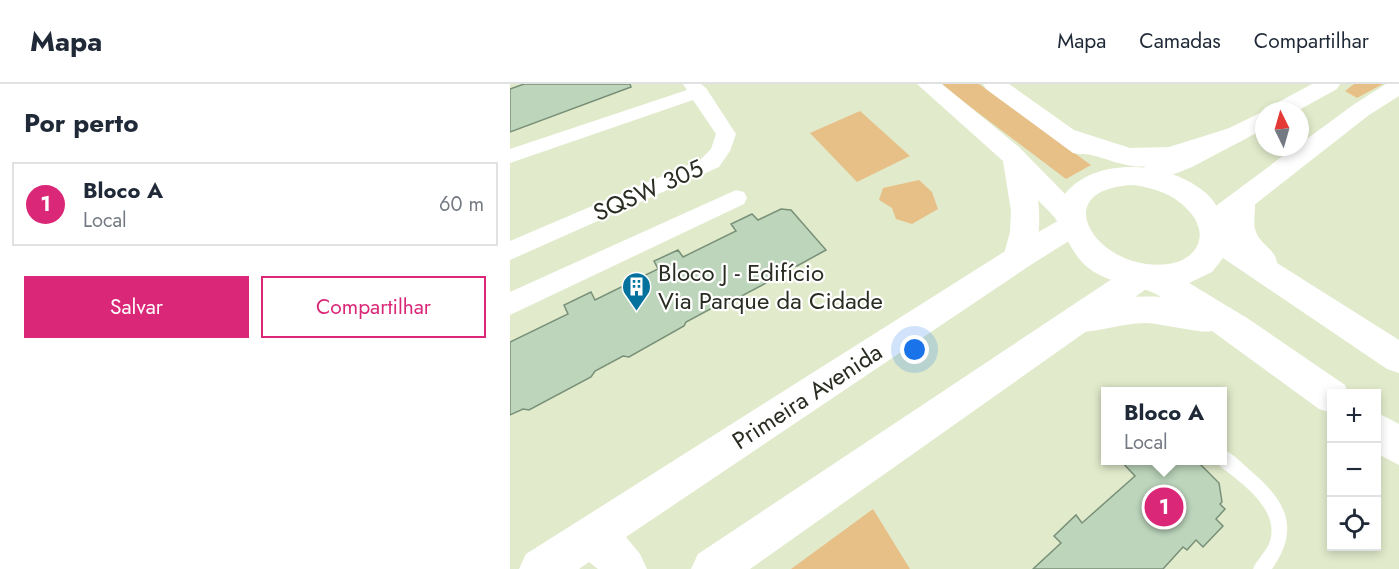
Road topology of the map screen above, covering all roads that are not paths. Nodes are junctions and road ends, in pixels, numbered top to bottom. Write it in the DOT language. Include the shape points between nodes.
graph roads {
  1 [pos="928,84"];
  2 [pos="994,84"];
  3 [pos="1327,86"];
  4 [pos="1399,86"];
  5 [pos="695,88"];
  6 [pos="1296,102"];
  7 [pos="1361,110"];
  8 [pos="1255,124"];
  9 [pos="1065,135"];
  10 [pos="1233,135"];
  11 [pos="1010,153"];
  12 [pos="510,156"];
  13 [pos="1135,176"];
  14 [pos="736,198"];
  15 [pos="1242,201"];
  16 [pos="1073,222"];
  17 [pos="1213,230"];
  18 [pos="510,251"];
  19 [pos="1018,258"];
  20 [pos="1148,277"];
  21 [pos="1290,287"];
  22 [pos="510,304"];
  23 [pos="1078,320"];
  24 [pos="1235,328"];
  25 [pos="1399,358"];
  26 [pos="1327,394"];
  27 [pos="1381,433"];
  28 [pos="1399,446"];
  29 [pos="1227,461"];
  30 [pos="587,539"];
  31 [pos="541,569"];
  32 [pos="625,569"];
  33 [pos="713,569"];
  34 [pos="1262,569"];
  1 -- 11 [label="main road"];
  2 -- 9 [label="main road"];
  3 -- 6 [label="main road"];
  3 -- 7 [label="main road" via="1334,98"];
  4 -- 7 [label="main road"];
  5 -- 12 [label="street, SQSW 305"];
  5 -- 18 [label="street, SQSW 305" via="726,134 725,144 708,165"];
  7 -- 15 [label="main road"];
  8 -- 10 [label="main road"];
  9 -- 10 [label="main road" via="1129,157 1149,158"];
  9 -- 13 [label="main road" via="1104,163"];
  10 -- 13 [label="main road" via="1183,161"];
  11 -- 16 [label="main road"];
  11 -- 19 [label="main road" via="1027,204"];
  13 -- 16 [label="main road" via="1101,180 1090,186 1076,202"];
  13 -- 17 [label="main road" via="1186,193 1206,212"];
  14 -- 22 [label="street, SQSW 305"];
  15 -- 17 [label="main road"];
  15 -- 21 [label="main road" via="1239,233"];
  16 -- 19 [label="main road, Primeira Avenida"];
  16 -- 20 [label="main road" via="1080,239 1098,258 1125,273"];
  17 -- 20 [label="main road" via="1207,258 1198,267 1171,276"];
  17 -- 21 [label="main road"];
  19 -- 30 [label="main road, Primeira Avenida"];
  20 -- 23 [label="main road"];
  20 -- 24 [label="main road"];
  21 -- 25 [label="main road"];
  23 -- 24 [label="main road" via="1124,309 1159,309"];
  23 -- 33 [label="main road"];
  24 -- 26 [label="main road"];
  27 -- 28 [label="main road"];
  29 -- 34 [label="lane" via="1266,496 1277,516 1278,543"];
  30 -- 31 [label="main road, Primeira Avenida"];
  30 -- 32 [label="main road" via="604,546"];
}
